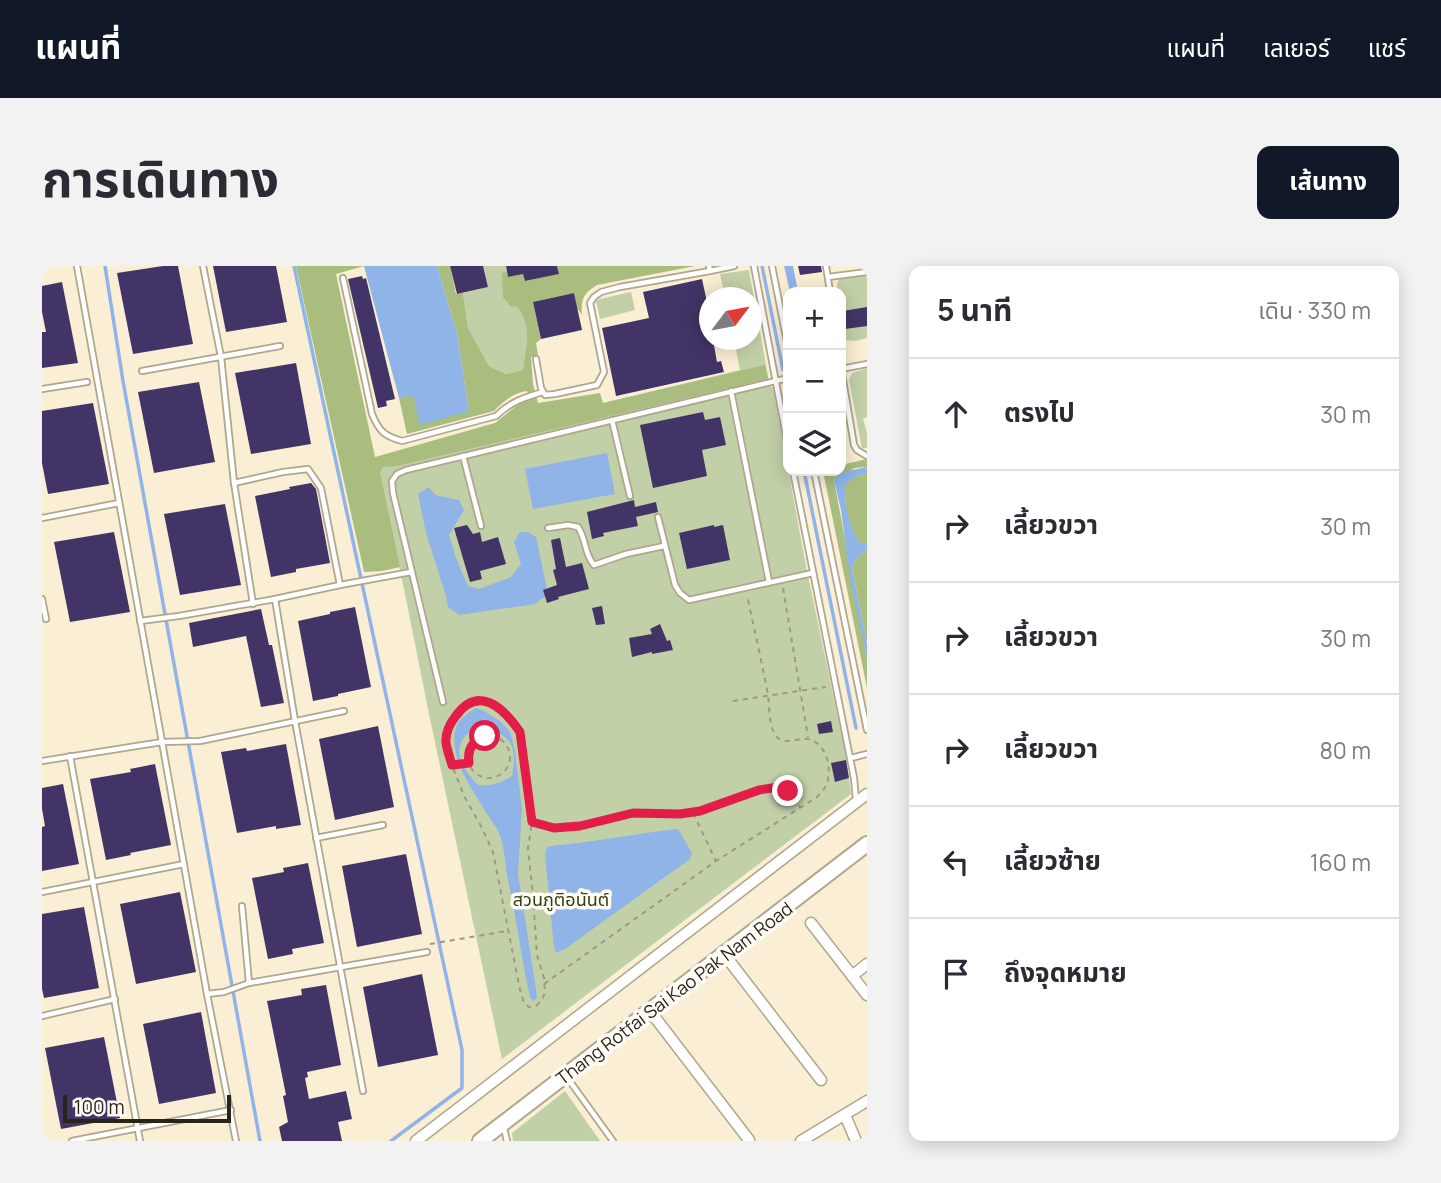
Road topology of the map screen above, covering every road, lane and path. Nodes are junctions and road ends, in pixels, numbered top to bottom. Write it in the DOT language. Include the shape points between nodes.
graph roads {
  1 [pos="77,266"];
  2 [pos="203,266"];
  3 [pos="734,266"];
  4 [pos="754,266"];
  5 [pos="772,266"];
  6 [pos="826,266"];
  7 [pos="709,269"];
  8 [pos="867,272"];
  9 [pos="828,277"];
  10 [pos="344,278"];
  11 [pos="829,287"];
  12 [pos="783,322"];
  13 [pos="280,346"];
  14 [pos="220,357"];
  15 [pos="536,359"];
  16 [pos="867,364"];
  17 [pos="846,368"];
  18 [pos="142,371"];
  19 [pos="783,379"];
  20 [pos="775,381"];
  21 [pos="87,382"];
  22 [pos="42,389"];
  23 [pos="731,391"];
  24 [pos="543,392"];
  25 [pos="846,398"];
  26 [pos="612,420"];
  27 [pos="783,421"];
  28 [pos="463,456"];
  29 [pos="867,456"];
  30 [pos="794,476"];
  31 [pos="815,476"];
  32 [pos="234,482"];
  33 [pos="630,496"];
  34 [pos="119,503"];
  35 [pos="658,517"];
  36 [pos="42,518"];
  37 [pos="481,526"];
  38 [pos="548,528"];
  39 [pos="664,546"];
  40 [pos="411,572"];
  41 [pos="813,573"];
  42 [pos="781,580"];
  43 [pos="769,582"];
  44 [pos="340,585"];
  45 [pos="745,587"];
  46 [pos="42,599"];
  47 [pos="275,599"];
  48 [pos="253,604"];
  49 [pos="46,619"];
  50 [pos="140,621"];
  51 [pos="836,686"];
  52 [pos="800,691"];
  53 [pos="768,696"];
  54 [pos="733,701"];
  55 [pos="443,702"];
  56 [pos="345,711"];
  57 [pos="295,721"];
  58 [pos="867,730"];
  59 [pos="808,739"];
  60 [pos="162,742"];
  61 [pos="867,754"];
  62 [pos="70,756"];
  63 [pos="850,758"];
  64 [pos="42,761"];
  65 [pos="467,763"];
  66 [pos="452,765"];
  67 [pos="867,794"];
  68 [pos="856,801"];
  69 [pos="801,807"];
  70 [pos="692,812"];
  71 [pos="532,822"];
  72 [pos="383,825"];
  73 [pos="316,838"];
  74 [pos="864,852"];
  75 [pos="716,862"];
  76 [pos="184,864"];
  77 [pos="93,883"];
  78 [pos="42,892"];
  79 [pos="242,906"];
  80 [pos="811,923"];
  81 [pos="508,931"];
  82 [pos="432,944"];
  83 [pos="427,952"];
  84 [pos="724,954"];
  85 [pos="867,964"];
  86 [pos="340,967"];
  87 [pos="852,976"];
  88 [pos="249,983"];
  89 [pos="544,984"];
  90 [pos="207,994"];
  91 [pos="867,995"];
  92 [pos="115,999"];
  93 [pos="650,1011"];
  94 [pos="42,1016"];
  95 [pos="566,1075"];
  96 [pos="821,1080"];
  97 [pos="363,1091"];
  98 [pos="867,1101"];
  99 [pos="231,1110"];
  100 [pos="845,1115"];
  101 [pos="503,1123"];
  102 [pos="138,1129"];
  103 [pos="749,1140"];
  104 [pos="72,1141"];
  105 [pos="140,1141"];
  106 [pos="236,1141"];
  107 [pos="416,1141"];
  108 [pos="480,1141"];
  109 [pos="508,1141"];
  110 [pos="613,1141"];
  111 [pos="801,1141"];
  112 [pos="856,1141"];
  1 -- 34 [label="lane"];
  2 -- 14 [label="lane"];
  3 -- 7 [label="lane"];
  4 -- 20 [label="lane"];
  5 -- 12 [label="lane"];
  6 -- 9 [label="lane"];
  7 -- 24 [label="lane" via="593,297 590,303 604,372 600,381 555,394"];
  8 -- 9 [label="lane"];
  9 -- 11 [label="lane"];
  10 -- 24 [label="lane" via="372,414 387,437 402,441 496,416 519,399"];
  13 -- 14 [label="lane"];
  14 -- 18 [label="lane"];
  14 -- 32 [label="lane"];
  15 -- 24 [label="lane"];
  16 -- 17 [label="lane"];
  19 -- 20 [label="lane"];
  20 -- 23 [label="lane"];
  20 -- 27 [label="lane"];
  21 -- 22 [label="lane"];
  23 -- 26 [label="lane"];
  23 -- 43 [label="lane"];
  25 -- 29 [label="lane" via="854,445"];
  26 -- 28 [label="lane"];
  26 -- 33 [label="lane"];
  28 -- 37 [label="lane"];
  28 -- 40 [label="lane" via="406,470 392,481"];
  30 -- 41 [label="lane"];
  31 -- 58 [label="lane"];
  32 -- 44 [label="lane" via="308,469 321,488"];
  32 -- 48 [label="lane"];
  34 -- 36 [label="lane"];
  34 -- 50 [label="lane"];
  35 -- 39 [label="lane"];
  38 -- 39 [label="lane" via="578,527 587,558 594,565"];
  39 -- 45 [label="lane" via="675,585 689,600"];
  40 -- 44 [label="lane"];
  40 -- 55 [label="lane"];
  41 -- 42 [label="lane"];
  41 -- 51 [label="lane"];
  42 -- 43 [label="lane"];
  42 -- 52 [label="path"];
  43 -- 45 [label="lane"];
  44 -- 47 [label="lane"];
  45 -- 53 [label="path"];
  46 -- 49 [label="lane"];
  47 -- 48 [label="lane"];
  47 -- 57 [label="lane"];
  48 -- 50 [label="lane"];
  50 -- 60 [label="lane"];
  51 -- 52 [label="path"];
  51 -- 63 [label="lane"];
  52 -- 53 [label="path"];
  52 -- 59 [label="path"];
  53 -- 54 [label="path"];
  53 -- 59 [label="path" via="778,737 785,741"];
  56 -- 57 [label="lane"];
  57 -- 60 [label="lane" via="200,741"];
  57 -- 73 [label="lane"];
  59 -- 69 [label="path" via="824,751 829,773 825,788"];
  60 -- 62 [label="lane"];
  60 -- 76 [label="lane"];
  61 -- 63 [label="lane"];
  62 -- 64 [label="lane"];
  62 -- 77 [label="lane"];
  63 -- 68 [label="lane"];
  65 -- 65 [label="path" via="469,749 478,738 499,738 510,755 507,769 496,777 483,777"];
  65 -- 66 [label="path"];
  66 -- 71 [label="path" via="446,742 456,715 476,700 492,704 520,732"];
  66 -- 81 [label="path" via="493,852"];
  67 -- 68 [label="street"];
  68 -- 107 [label="street"];
  69 -- 70 [label="path" via="788,791 778,787"];
  69 -- 75 [label="path"];
  70 -- 71 [label="path" via="633,813 554,828"];
  70 -- 75 [label="path"];
  71 -- 89 [label="path" via="528,848 537,955"];
  72 -- 73 [label="lane"];
  73 -- 86 [label="lane"];
  74 -- 84 [label="main road, Thang Rotfai Sai Kao Pak Nam Road"];
  75 -- 89 [label="path"];
  76 -- 77 [label="lane"];
  76 -- 90 [label="lane"];
  77 -- 78 [label="lane"];
  77 -- 92 [label="lane"];
  79 -- 88 [label="lane"];
  80 -- 87 [label="street"];
  81 -- 82 [label="path"];
  81 -- 89 [label="path" via="528,1007 542,1000"];
  83 -- 86 [label="lane"];
  84 -- 93 [label="main road, Thang Rotfai Sai Kao Pak Nam Road"];
  84 -- 96 [label="street"];
  85 -- 87 [label="street"];
  86 -- 88 [label="lane"];
  86 -- 97 [label="lane"];
  87 -- 91 [label="street"];
  88 -- 90 [label="lane"];
  90 -- 99 [label="lane"];
  92 -- 94 [label="lane"];
  92 -- 102 [label="lane"];
  93 -- 95 [label="main road, Thang Rotfai Sai Kao Pak Nam Road"];
  93 -- 103 [label="street"];
  95 -- 101 [label="main road, Thang Rotfai Sai Kao Pak Nam Road"];
  95 -- 110 [label="lane"];
  98 -- 100 [label="street"];
  99 -- 102 [label="lane"];
  99 -- 106 [label="lane"];
  100 -- 111 [label="street"];
  100 -- 112 [label="street"];
  101 -- 108 [label="main road, Thang Rotfai Sai Kao Pak Nam Road"];
  101 -- 109 [label="lane"];
  102 -- 104 [label="lane"];
  102 -- 105 [label="lane"];
}
